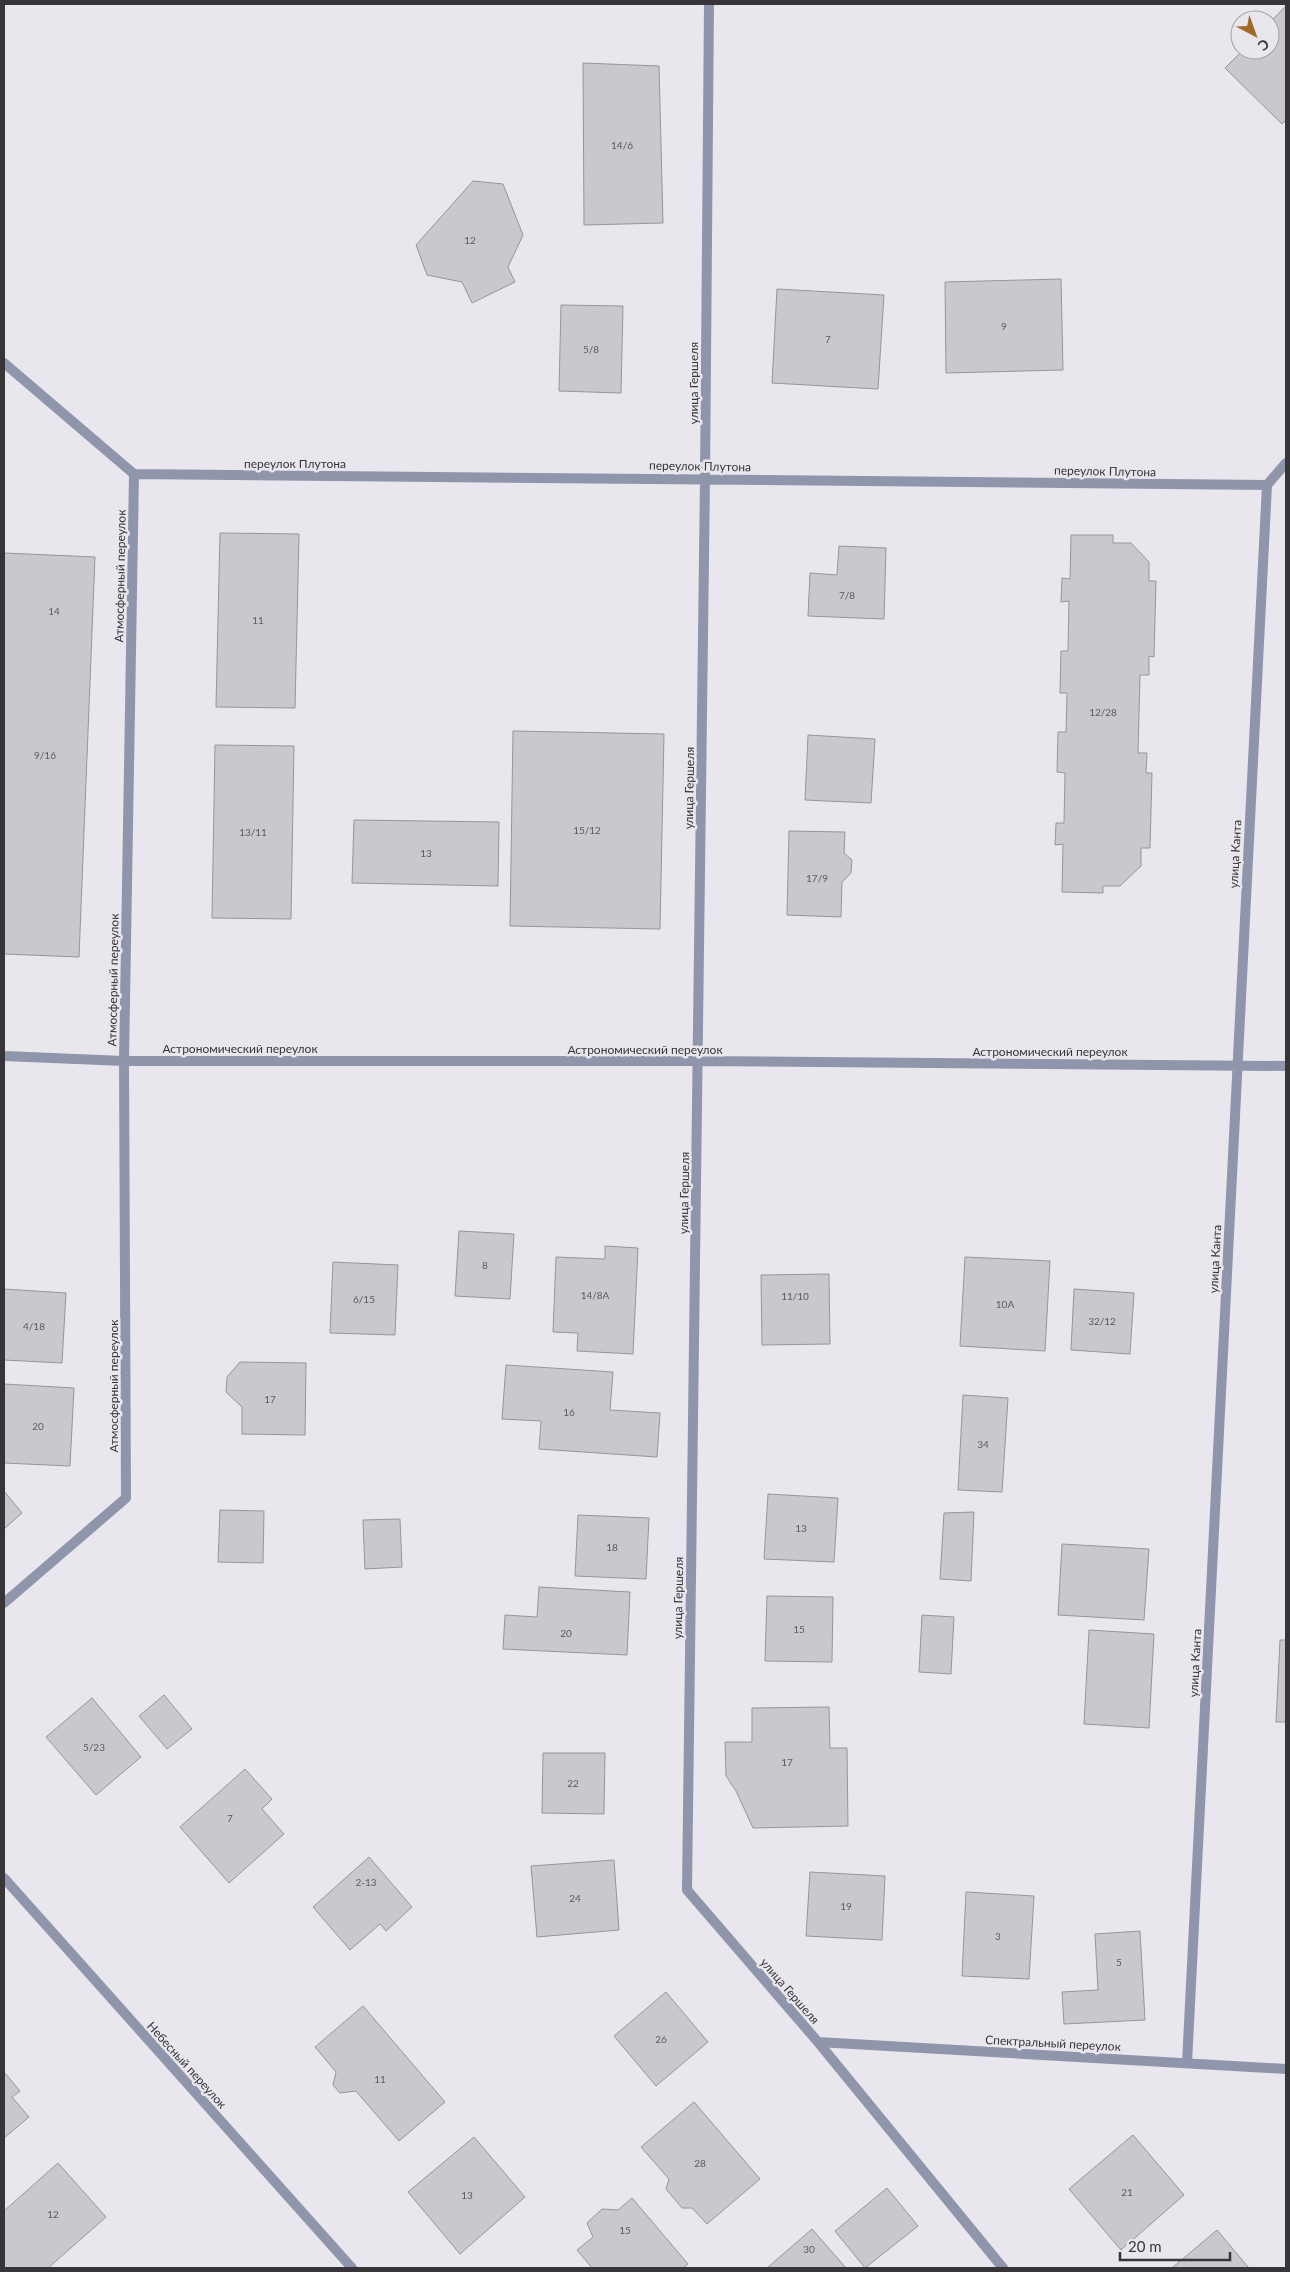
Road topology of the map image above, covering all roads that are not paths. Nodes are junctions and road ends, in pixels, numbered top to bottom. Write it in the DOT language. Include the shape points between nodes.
graph roads {
  1 [pos="709,4"];
  2 [pos="4,363"];
  3 [pos="1286,463"];
  4 [pos="134,474"];
  5 [pos="705,478"];
  6 [pos="1267,485"];
  7 [pos="4,1056"];
  8 [pos="124,1061"];
  9 [pos="698,1061"];
  10 [pos="1237,1065"];
  11 [pos="1286,1066"];
  12 [pos="4,1603"];
  13 [pos="4,1878"];
  14 [pos="818,2042"];
  15 [pos="1187,2063"];
  16 [pos="1286,2069"];
  17 [pos="352,2268"];
  18 [pos="1003,2268"];
  1 -- 5 [label="street, улица Гершеля"];
  2 -- 4 [label="street"];
  3 -- 6 [label="street"];
  4 -- 5 [label="street, переулок Плутона"];
  4 -- 8 [label="street, Атмосферный переулок"];
  5 -- 6 [label="street, переулок Плутона"];
  5 -- 9 [label="street, улица Гершеля"];
  6 -- 10 [label="street, улица Канта"];
  7 -- 8 [label="street, Астрономический переулок"];
  8 -- 9 [label="street, Астрономический переулок"];
  8 -- 12 [label="street, Атмосферный переулок" via="126,1498"];
  9 -- 10 [label="street, Астрономический переулок"];
  9 -- 14 [label="street, улица Гершеля" via="687,1890"];
  10 -- 11 [label="street, Астрономический переулок"];
  10 -- 15 [label="street, улица Канта"];
  13 -- 17 [label="street, Небесный переулок"];
  14 -- 15 [label="street, Спектральный переулок"];
  14 -- 18 [label="street, улица Гершеля"];
  15 -- 16 [label="street, Спектральный переулок"];
}
